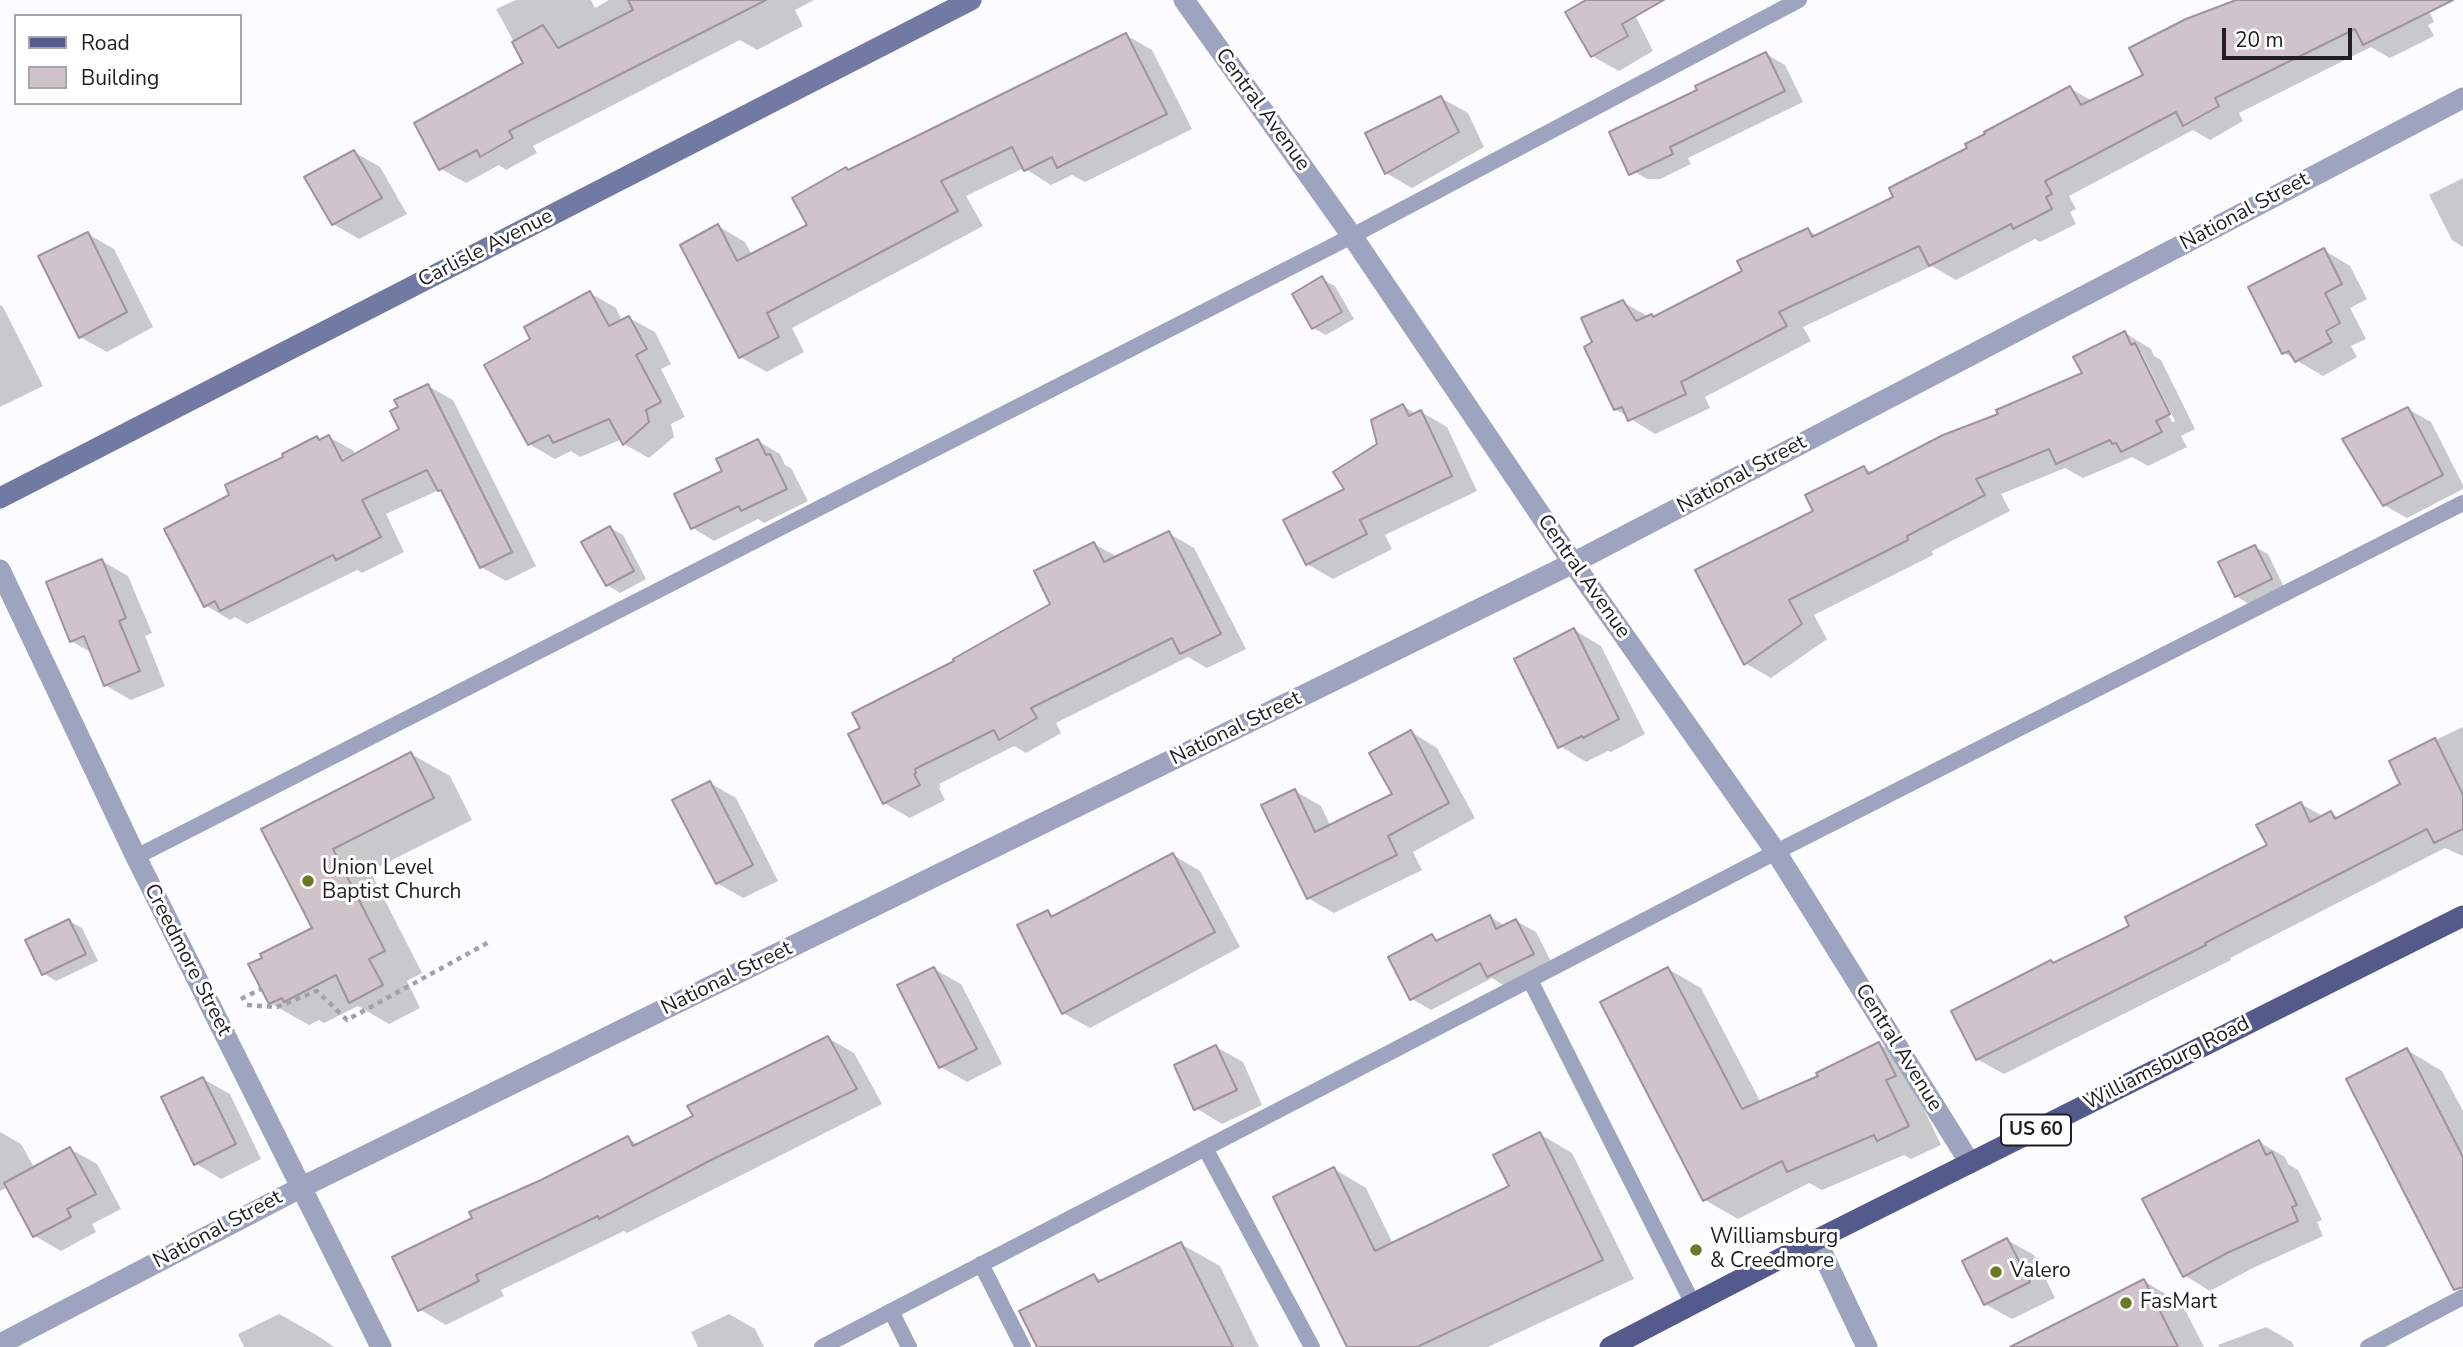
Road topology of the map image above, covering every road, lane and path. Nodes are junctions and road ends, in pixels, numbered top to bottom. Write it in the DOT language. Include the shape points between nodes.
graph roads {
  1 [pos="971,0"];
  2 [pos="1184,0"];
  3 [pos="1799,0"];
  4 [pos="2463,98"];
  5 [pos="1352,236"];
  6 [pos="0,498"];
  7 [pos="2463,503"];
  8 [pos="1573,563"];
  9 [pos="0,570"];
  10 [pos="1776,852"];
  11 [pos="136,858"];
  12 [pos="2463,916"];
  13 [pos="491,941"];
  14 [pos="1530,980"];
  15 [pos="261,989"];
  16 [pos="1205,1148"];
  17 [pos="1970,1163"];
  18 [pos="302,1187"];
  19 [pos="1816,1240"];
  20 [pos="982,1264"];
  21 [pos="2463,1297"];
  22 [pos="1693,1304"];
  23 [pos="891,1311"];
  24 [pos="0,1344"];
  25 [pos="380,1347"];
  26 [pos="822,1347"];
  27 [pos="909,1347"];
  28 [pos="1023,1347"];
  29 [pos="1312,1347"];
  30 [pos="1610,1347"];
  31 [pos="1867,1347"];
  32 [pos="2368,1347"];
  1 -- 6 [label="street, Carlisle Avenue"];
  2 -- 5 [label="street, Central Avenue"];
  3 -- 5 [label="lane"];
  4 -- 8 [label="street, National Street"];
  5 -- 8 [label="street, Central Avenue"];
  5 -- 11 [label="lane"];
  7 -- 10 [label="lane"];
  8 -- 10 [label="street, Central Avenue"];
  8 -- 18 [label="street, National Street"];
  9 -- 11 [label="street, Creedmore Street"];
  10 -- 14 [label="lane"];
  10 -- 17 [label="street, Central Avenue"];
  11 -- 18 [label="street, Creedmore Street"];
  12 -- 17 [label="main road, Williamsburg Road / US 60"];
  13 -- 15 [label="path" via="347,1020 317,991 277,1007 238,1003"];
  14 -- 16 [label="lane"];
  14 -- 22 [label="lane"];
  16 -- 20 [label="lane"];
  16 -- 29 [label="lane"];
  17 -- 19 [label="main road, Williamsburg Road / US 60"];
  18 -- 24 [label="street, National Street"];
  18 -- 25 [label="street, Creedmore Street"];
  19 -- 22 [label="main road, Williamsburg Road / US 60"];
  19 -- 31 [label="street"];
  20 -- 23 [label="lane"];
  20 -- 28 [label="lane"];
  21 -- 32 [label="lane"];
  22 -- 30 [label="main road, Williamsburg Road / US 60"];
  23 -- 26 [label="lane"];
  23 -- 27 [label="lane"];
}
